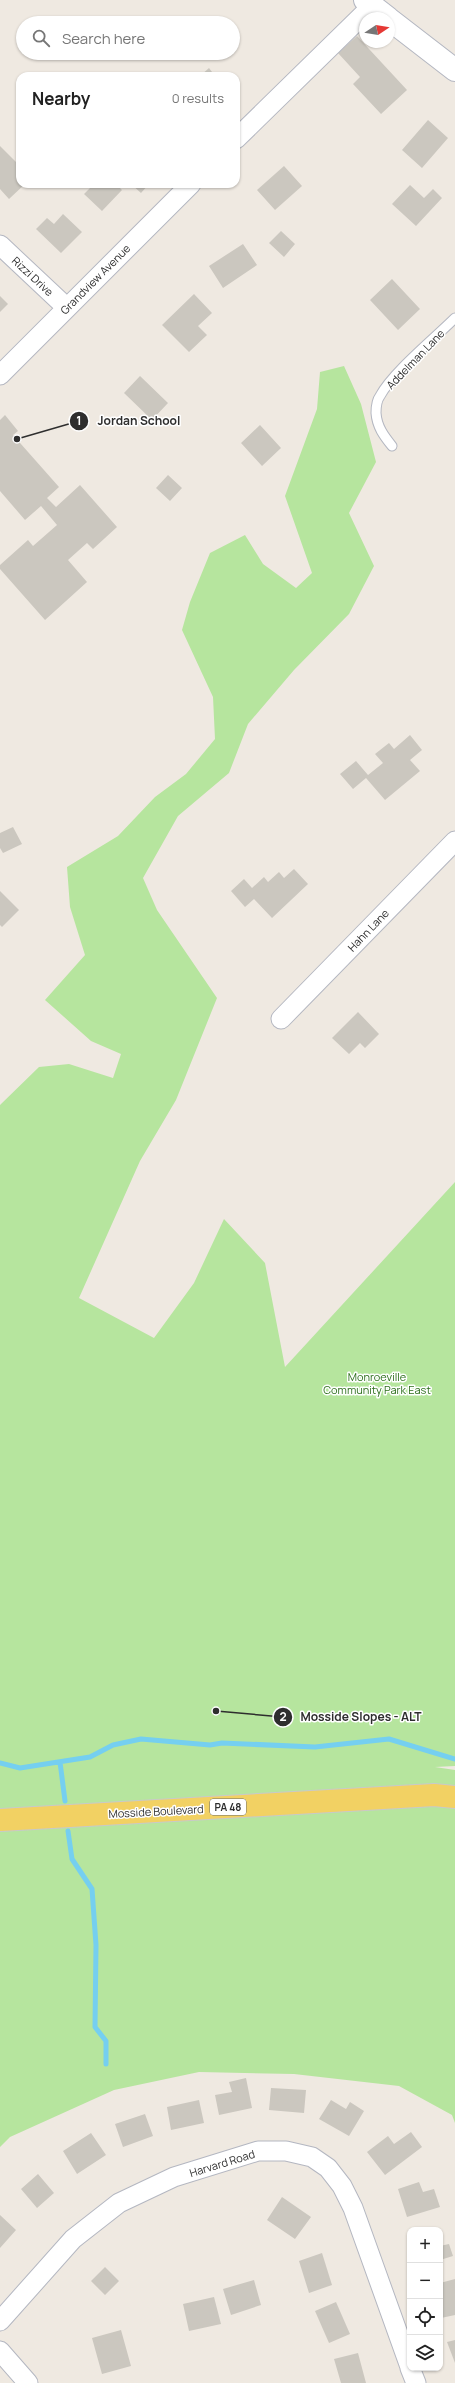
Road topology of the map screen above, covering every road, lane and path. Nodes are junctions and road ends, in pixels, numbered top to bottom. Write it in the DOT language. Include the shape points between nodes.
graph roads {
  1 [pos="378,11"];
  2 [pos="455,70"];
  3 [pos="240,135"];
  4 [pos="187,188"];
  5 [pos="0,245"];
  6 [pos="66,307"];
  7 [pos="455,318"];
  8 [pos="0,375"];
  9 [pos="392,446"];
  10 [pos="455,841"];
  11 [pos="281,1019"];
  12 [pos="455,1797"];
  13 [pos="0,1820"];
  14 [pos="0,2321"];
  15 [pos="0,2351"];
  16 [pos="407,2359"];
  17 [pos="412,2371"];
  18 [pos="28,2383"];
  19 [pos="416,2383"];
  1 -- 2 [label="street"];
  1 -- 3 [label="street"];
  4 -- 6 [label="street, Grandview Avenue"];
  5 -- 6 [label="street, Rizzi Drive"];
  6 -- 8 [label="street, Grandview Avenue"];
  7 -- 9 [label="lane, Addelman Lane" via="394,378 380,396 376,412 378,423"];
  10 -- 11 [label="street, Hahn Lane"];
  12 -- 13 [label="main road, Mosside Boulevard / PA 48" via="434,1795"];
  14 -- 16 [label="street, Harvard Road" via="73,2239 119,2203 174,2178 258,2151 286,2151 312,2157 328,2168 342,2186 353,2208"];
  15 -- 18 [label="street"];
  17 -- 19 [label="street, Harvard Road"];
}
